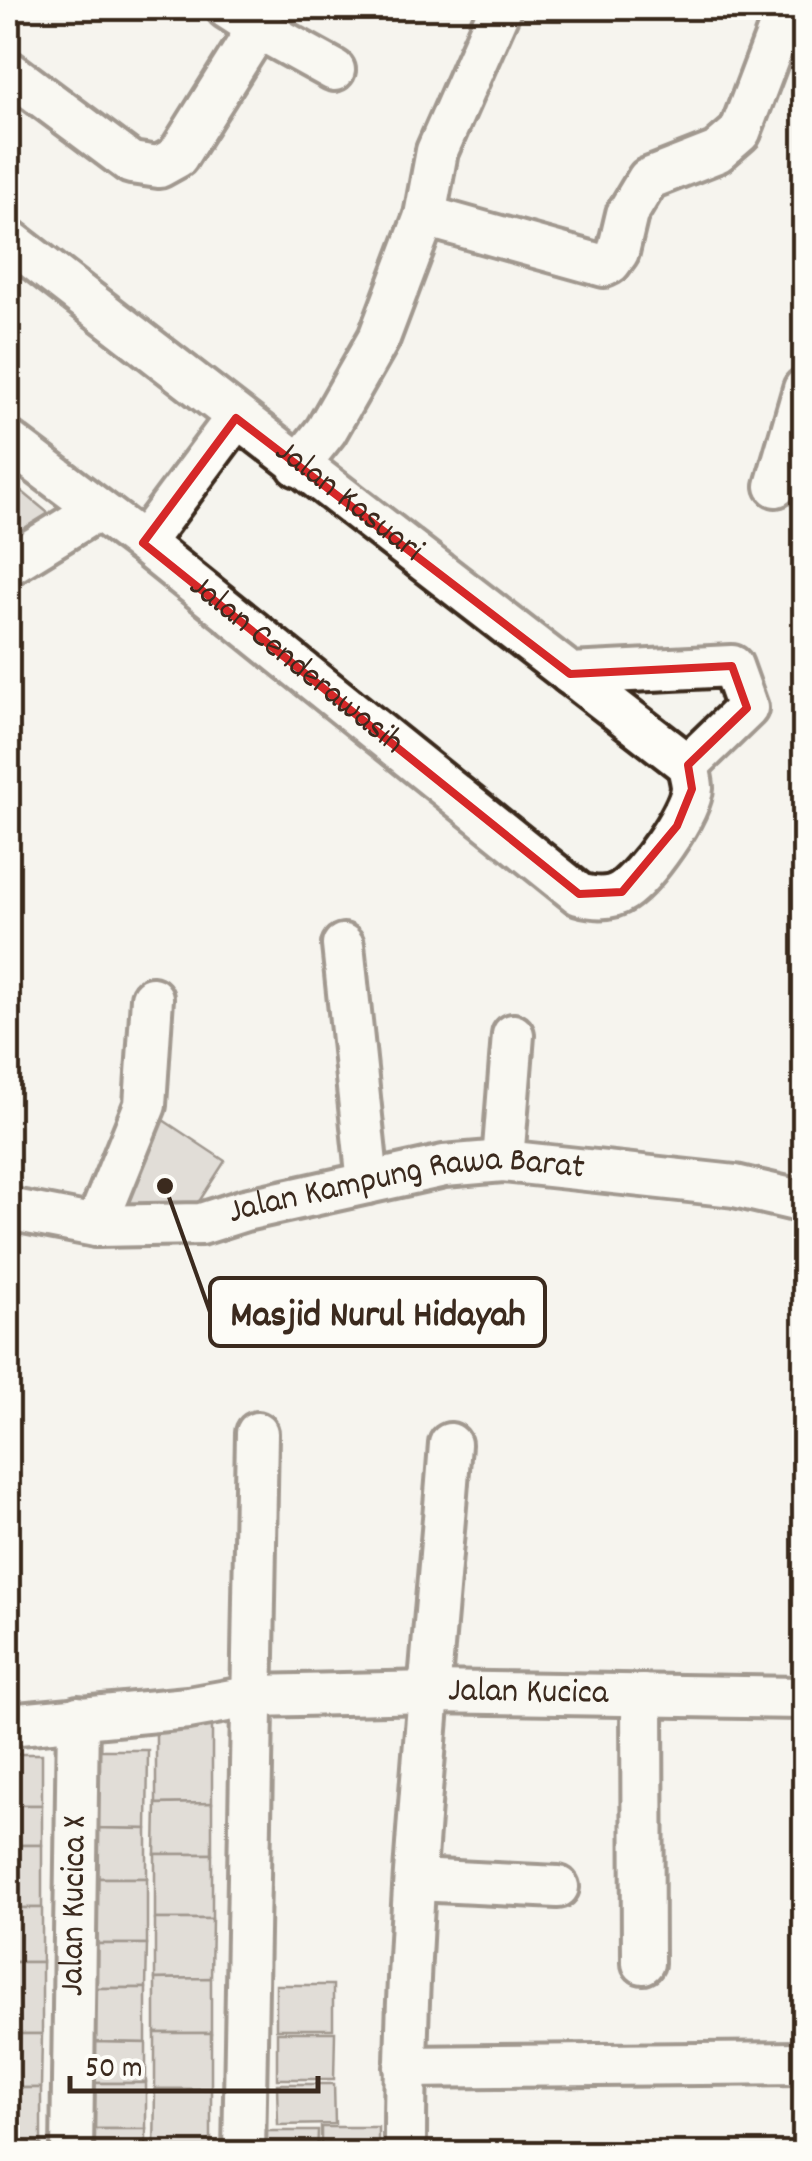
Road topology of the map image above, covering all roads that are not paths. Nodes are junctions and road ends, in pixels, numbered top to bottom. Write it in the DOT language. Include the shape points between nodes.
graph roads {
  1 [pos="500,8"];
  2 [pos="788,8"];
  3 [pos="243,18"];
  4 [pos="334,70"];
  5 [pos="8,71"];
  6 [pos="425,216"];
  7 [pos="8,239"];
  8 [pos="804,389"];
  9 [pos="236,418"];
  10 [pos="8,441"];
  11 [pos="312,450"];
  12 [pos="776,486"];
  13 [pos="97,510"];
  14 [pos="143,543"];
  15 [pos="8,565"];
  16 [pos="570,674"];
  17 [pos="688,765"];
  18 [pos="343,945"];
  19 [pos="152,998"];
  20 [pos="513,1035"];
  21 [pos="504,1161"];
  22 [pos="368,1183"];
  23 [pos="804,1202"];
  24 [pos="8,1217"];
  25 [pos="96,1226"];
  26 [pos="256,1433"];
  27 [pos="450,1444"];
  28 [pos="431,1692"];
  29 [pos="642,1695"];
  30 [pos="254,1696"];
  31 [pos="804,1698"];
  32 [pos="78,1717"];
  33 [pos="8,1725"];
  34 [pos="416,1880"];
  35 [pos="558,1888"];
  36 [pos="643,1963"];
  37 [pos="804,2063"];
  38 [pos="405,2067"];
  39 [pos="72,2154"];
  40 [pos="244,2154"];
  41 [pos="405,2154"];
  1 -- 6 [label="street" via="437,151"];
  2 -- 6 [label="street" via="740,132 717,152 648,179 610,264"];
  3 -- 4 [label="street"];
  3 -- 5 [label="street" via="177,157 160,167 131,163"];
  6 -- 11 [label="street" via="379,338"];
  7 -- 9 [label="street, Jalan Kasuari"];
  8 -- 12 [label="street"];
  9 -- 11 [label="street, Jalan Kasuari"];
  9 -- 14 [label="street"];
  10 -- 13 [label="street, Jalan Cenderawasih"];
  11 -- 16 [label="street, Jalan Kasuari"];
  13 -- 14 [label="street, Jalan Cenderawasih"];
  13 -- 15 [label="street"];
  14 -- 17 [label="street, Jalan Cenderawasih" via="579,894 596,899 622,892 644,869 677,826 692,789"];
  16 -- 17 [label="street, Jalan Kasuari"];
  16 -- 17 [label="street" via="732,666 748,708"];
  18 -- 22 [label="street"];
  19 -- 25 [label="street" via="145,1105"];
  20 -- 21 [label="street"];
  21 -- 22 [label="street, Jalan Kampung Rawa Barat"];
  21 -- 23 [label="street, Jalan Kampung Rawa Barat" via="735,1186"];
  22 -- 25 [label="street, Jalan Kampung Rawa Barat" via="201,1224"];
  24 -- 25 [label="street, Jalan Kampung Rawa Barat"];
  26 -- 30 [label="street"];
  27 -- 28 [label="street"];
  28 -- 29 [label="street, Jalan Kucica"];
  28 -- 30 [label="street, Jalan Kucica"];
  28 -- 34 [label="street"];
  29 -- 31 [label="street, Jalan Kucica"];
  29 -- 36 [label="street"];
  30 -- 32 [label="street, Jalan Kucica"];
  30 -- 40 [label="street"];
  32 -- 33 [label="street, Jalan Kucica"];
  32 -- 39 [label="street, Jalan Kucica X"];
  34 -- 35 [label="street"];
  34 -- 38 [label="street"];
  37 -- 38 [label="street"];
  38 -- 41 [label="street"];
}
